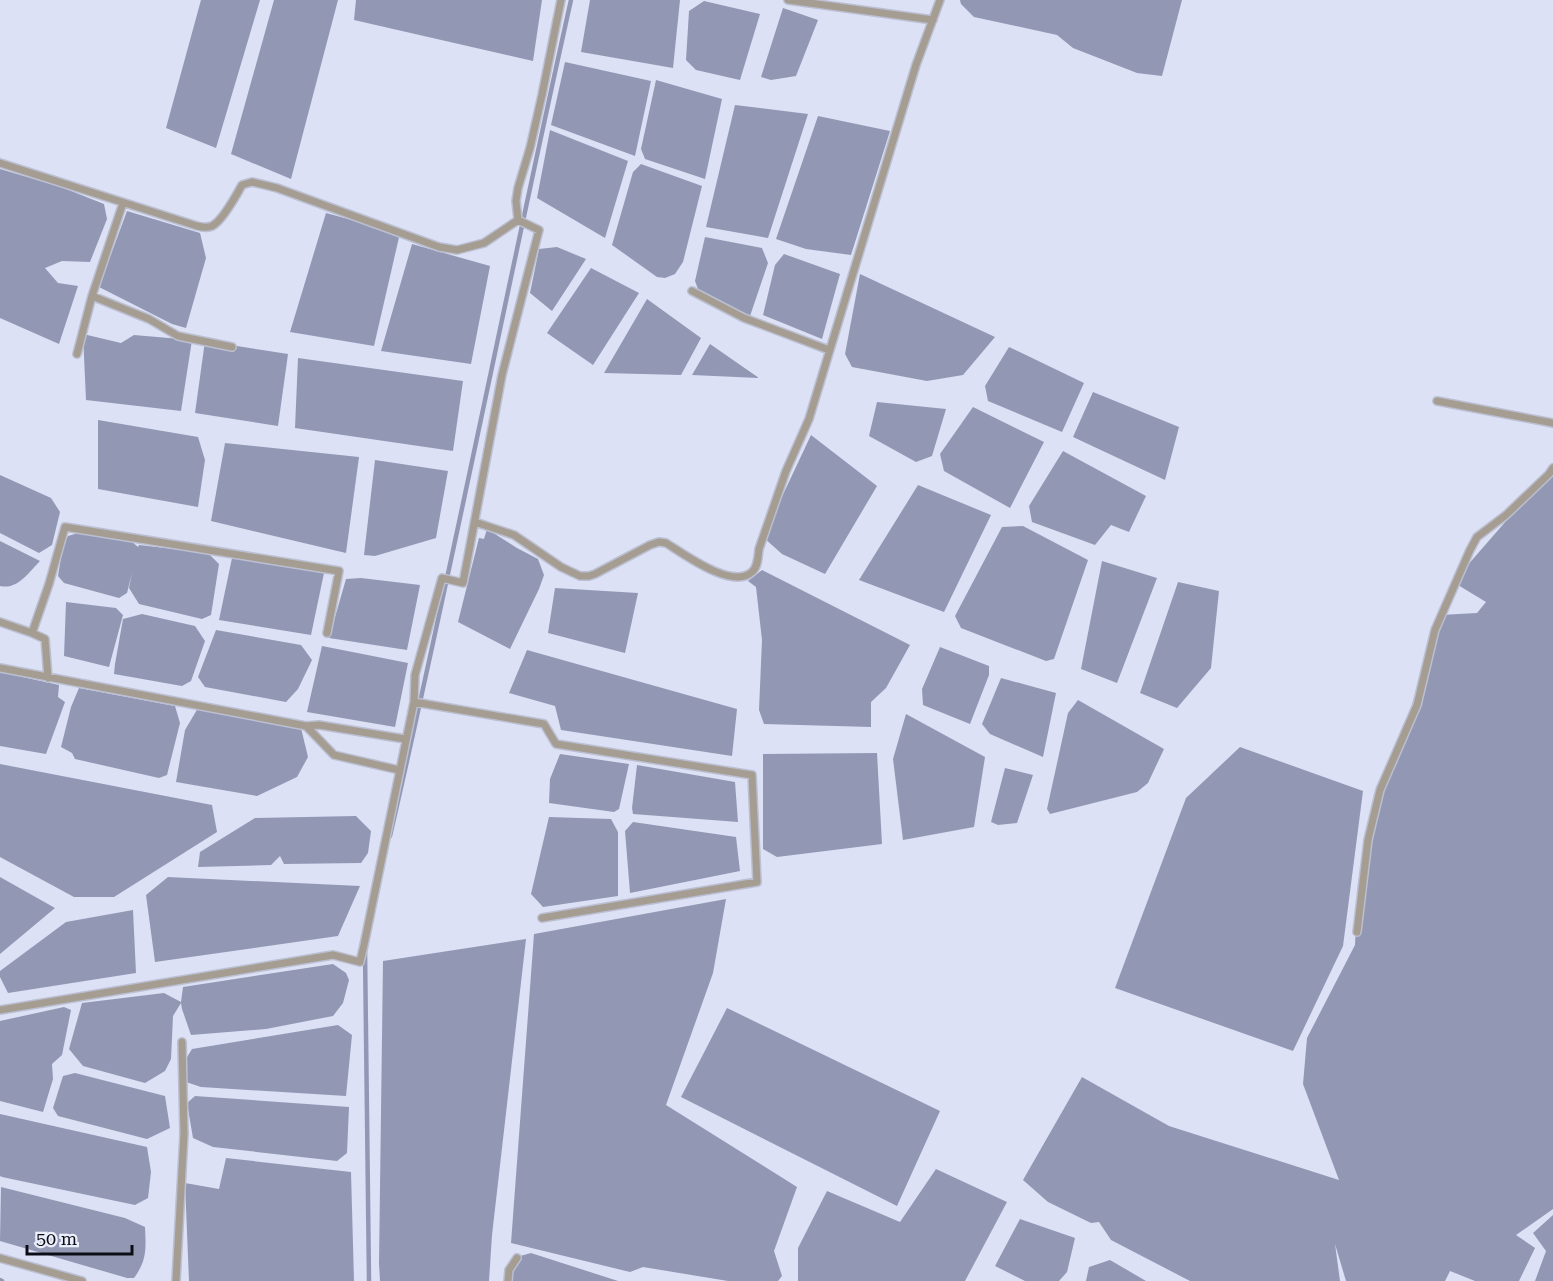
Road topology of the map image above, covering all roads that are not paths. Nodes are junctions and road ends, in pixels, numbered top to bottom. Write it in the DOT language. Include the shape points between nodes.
graph roads {
  1 [pos="561,0"];
  2 [pos="788,0"];
  3 [pos="940,0"];
  4 [pos="933,20"];
  5 [pos="0,163"];
  6 [pos="123,203"];
  7 [pos="518,220"];
  8 [pos="692,291"];
  9 [pos="92,296"];
  10 [pos="232,346"];
  11 [pos="829,350"];
  12 [pos="77,354"];
  13 [pos="1437,401"];
  14 [pos="1553,423"];
  15 [pos="1553,468"];
  16 [pos="475,522"];
  17 [pos="0,622"];
  18 [pos="32,633"];
  19 [pos="327,633"];
  20 [pos="0,668"];
  21 [pos="48,678"];
  22 [pos="414,702"];
  23 [pos="306,726"];
  24 [pos="405,739"];
  25 [pos="399,770"];
  26 [pos="542,918"];
  27 [pos="1357,932"];
  28 [pos="0,1010"];
  29 [pos="182,1042"];
  30 [pos="0,1258"];
  31 [pos="517,1258"];
  32 [pos="82,1281"];
  33 [pos="176,1281"];
  34 [pos="507,1281"];
  1 -- 7 [label="lane" via="518,188"];
  2 -- 4 [label="lane"];
  3 -- 4 [label="lane"];
  4 -- 11 [label="lane"];
  5 -- 6 [label="lane"];
  6 -- 7 [label="lane" via="197,226 213,226 242,185 252,182 457,250 484,243"];
  6 -- 9 [label="lane"];
  7 -- 16 [label="lane" via="539,230 502,375"];
  8 -- 11 [label="lane" via="744,318"];
  9 -- 10 [label="lane" via="149,319 178,336"];
  9 -- 12 [label="lane"];
  11 -- 16 [label="lane" via="809,419 759,549 758,562 746,575 720,574 659,542 589,576 579,576 513,535"];
  13 -- 14 [label="lane"];
  15 -- 27 [label="lane" via="1478,537 1435,630 1417,705 1380,790 1368,840"];
  16 -- 22 [label="lane" via="463,583 442,578 415,675"];
  17 -- 18 [label="lane"];
  18 -- 19 [label="lane" via="65,527 339,571"];
  18 -- 21 [label="lane" via="45,639"];
  20 -- 21 [label="lane"];
  21 -- 23 [label="lane"];
  22 -- 24 [label="lane"];
  22 -- 26 [label="lane" via="544,724 555,744 752,775 757,882"];
  23 -- 24 [label="lane" via="319,724"];
  23 -- 25 [label="lane" via="334,755"];
  24 -- 25 [label="lane"];
  25 -- 28 [label="lane" via="360,962 333,955"];
  29 -- 33 [label="lane" via="184,1134"];
  30 -- 32 [label="lane"];
  31 -- 34 [label="lane"];
}
